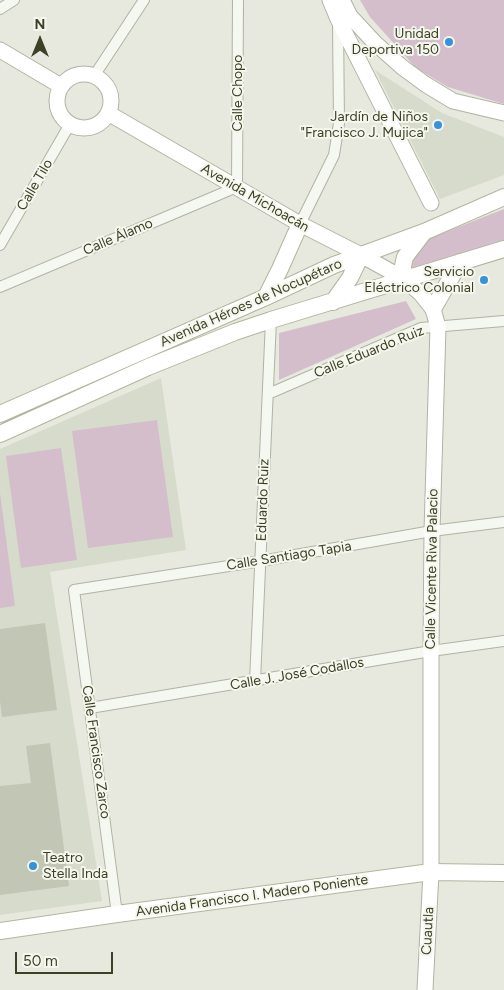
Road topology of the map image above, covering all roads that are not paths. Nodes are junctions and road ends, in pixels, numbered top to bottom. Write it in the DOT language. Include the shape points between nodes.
graph roads {
  1 [pos="14,0"];
  2 [pos="144,0"];
  3 [pos="238,0"];
  4 [pos="330,0"];
  5 [pos="342,0"];
  6 [pos="0,8"];
  7 [pos="338,19"];
  8 [pos="0,50"];
  9 [pos="94,76"];
  10 [pos="61,86"];
  11 [pos="108,113"];
  12 [pos="504,113"];
  13 [pos="70,124"];
  14 [pos="237,187"];
  15 [pos="504,197"];
  16 [pos="431,203"];
  17 [pos="300,224"];
  18 [pos="424,232"];
  19 [pos="0,245"];
  20 [pos="504,249"];
  21 [pos="360,255"];
  22 [pos="460,262"];
  23 [pos="404,280"];
  24 [pos="0,287"];
  25 [pos="266,297"];
  26 [pos="333,302"];
  27 [pos="433,309"];
  28 [pos="272,320"];
  29 [pos="504,321"];
  30 [pos="438,327"];
  31 [pos="268,394"];
  32 [pos="0,414"];
  33 [pos="0,434"];
  34 [pos="504,522"];
  35 [pos="432,531"];
  36 [pos="261,561"];
  37 [pos="74,590"];
  38 [pos="504,641"];
  39 [pos="431,651"];
  40 [pos="255,681"];
  41 [pos="90,708"];
  42 [pos="431,872"];
  43 [pos="504,873"];
  44 [pos="117,914"];
  45 [pos="0,932"];
  46 [pos="425,990"];
  1 -- 6 [label="street"];
  2 -- 9 [label="street"];
  3 -- 14 [label="street, Calle Chopo"];
  4 -- 7 [label="street"];
  5 -- 12 [label="street" via="350,16 375,43 425,84 453,101"];
  7 -- 16 [label="street"];
  7 -- 17 [label="street" via="339,115 334,156"];
  8 -- 10 [label="street"];
  9 -- 10 [label="street" via="76,75"];
  9 -- 11 [label="street" via="108,88"];
  10 -- 13 [label="street" via="57,94 58,112"];
  11 -- 13 [label="street" via="103,120 87,128"];
  11 -- 14 [label="street, Avenida Michoacán"];
  13 -- 19 [label="street, Calle Tilo"];
  14 -- 17 [label="street, Avenida Michoacán"];
  14 -- 24 [label="street, Calle Álamo"];
  15 -- 18 [label="main road, Avenida Héroes de Nocupétaro"];
  17 -- 21 [label="street, Avenida Michoacán"];
  17 -- 25 [label="main road"];
  18 -- 21 [label="main road, Avenida Héroes de Nocupétaro"];
  18 -- 23 [label="main road" via="405,257"];
  20 -- 22 [label="main road, Avenida Héroes de Nocupétaro"];
  21 -- 23 [label="street, Avenida Michoacán"];
  21 -- 25 [label="main road, Avenida Héroes de Nocupétaro"];
  21 -- 26 [label="main road" via="350,278"];
  22 -- 23 [label="main road, Avenida Héroes de Nocupétaro"];
  22 -- 27 [label="main road"];
  23 -- 26 [label="main road, Avenida Héroes de Nocupétaro"];
  23 -- 27 [label="street, Calle Vicente Riva Palacio"];
  25 -- 32 [label="main road, Avenida Héroes de Nocupétaro"];
  26 -- 28 [label="main road, Avenida Héroes de Nocupétaro"];
  27 -- 30 [label="street, Calle Vicente Riva Palacio"];
  28 -- 31 [label="street, Eduardo Ruiz"];
  28 -- 33 [label="main road, Avenida Héroes de Nocupétaro" via="148,367"];
  29 -- 30 [label="street, Calle Eduardo Ruiz"];
  30 -- 31 [label="street, Calle Eduardo Ruiz" via="421,328"];
  30 -- 35 [label="street, Calle Vicente Riva Palacio"];
  31 -- 36 [label="street, Eduardo Ruiz"];
  34 -- 35 [label="street, Calle Santiago Tapia"];
  35 -- 36 [label="street, Calle Santiago Tapia"];
  35 -- 39 [label="street, Calle Vicente Riva Palacio"];
  36 -- 37 [label="street, Calle Santiago Tapia"];
  36 -- 40 [label="street, Eduardo Ruiz"];
  37 -- 41 [label="street, Calle Francisco Zarco"];
  38 -- 39 [label="street, Calle J. José Codallos"];
  39 -- 40 [label="street, Calle J. José Codallos"];
  39 -- 42 [label="street, Calle Vicente Riva Palacio"];
  40 -- 41 [label="street, Calle J. José Codallos"];
  41 -- 44 [label="street, Calle Francisco Zarco"];
  42 -- 43 [label="main road, Avenida Francisco I. Madero Poniente"];
  42 -- 44 [label="main road, Avenida Francisco I. Madero Poniente"];
  42 -- 46 [label="street, Cuautla"];
  44 -- 45 [label="main road, Avenida Francisco I. Madero Poniente"];
}
